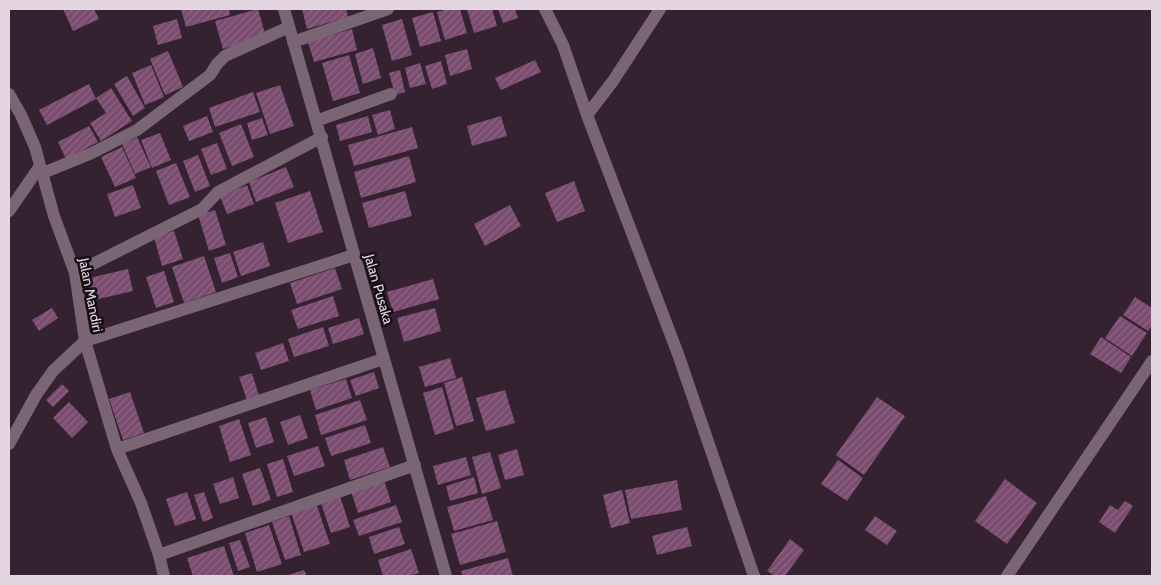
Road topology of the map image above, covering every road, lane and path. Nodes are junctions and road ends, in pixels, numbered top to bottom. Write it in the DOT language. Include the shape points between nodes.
graph roads {
  1 [pos="284,9"];
  2 [pos="388,9"];
  3 [pos="545,9"];
  4 [pos="660,9"];
  5 [pos="289,27"];
  6 [pos="293,42"];
  7 [pos="9,94"];
  8 [pos="391,94"];
  9 [pos="587,115"];
  10 [pos="316,121"];
  11 [pos="322,137"];
  12 [pos="42,170"];
  13 [pos="9,211"];
  14 [pos="354,255"];
  15 [pos="75,273"];
  16 [pos="85,341"];
  17 [pos="383,359"];
  18 [pos="1152,361"];
  19 [pos="9,444"];
  20 [pos="117,449"];
  21 [pos="415,465"];
  22 [pos="159,555"];
  23 [pos="164,576"];
  24 [pos="446,576"];
  25 [pos="754,576"];
  26 [pos="1007,576"];
  1 -- 5 [label="street, Jalan Pusaka"];
  2 -- 6 [label="street"];
  3 -- 9 [label="street" via="562,45"];
  4 -- 9 [label="street"];
  5 -- 6 [label="street, Jalan Pusaka"];
  5 -- 12 [label="street" via="225,56 210,76 136,130 92,153"];
  6 -- 10 [label="street, Jalan Pusaka"];
  7 -- 12 [label="street, Jalan Mandiri" via="35,147"];
  8 -- 10 [label="street"];
  9 -- 25 [label="street" via="678,354"];
  10 -- 11 [label="street, Jalan Pusaka"];
  11 -- 14 [label="street, Jalan Pusaka"];
  11 -- 15 [label="street" via="218,192 202,209"];
  12 -- 13 [label="street"];
  12 -- 15 [label="street, Jalan Mandiri" via="54,216"];
  14 -- 16 [label="street"];
  14 -- 17 [label="street, Jalan Pusaka"];
  15 -- 16 [label="street, Jalan Mandiri"];
  16 -- 19 [label="street" via="53,371"];
  16 -- 20 [label="street, Jalan Mandiri"];
  17 -- 20 [label="street"];
  17 -- 21 [label="street, Jalan Pusaka"];
  18 -- 26 [label="street"];
  20 -- 22 [label="street, Jalan Mandiri"];
  21 -- 22 [label="street"];
  21 -- 24 [label="street, Jalan Pusaka"];
  22 -- 23 [label="street, Jalan Mandiri"];
}
